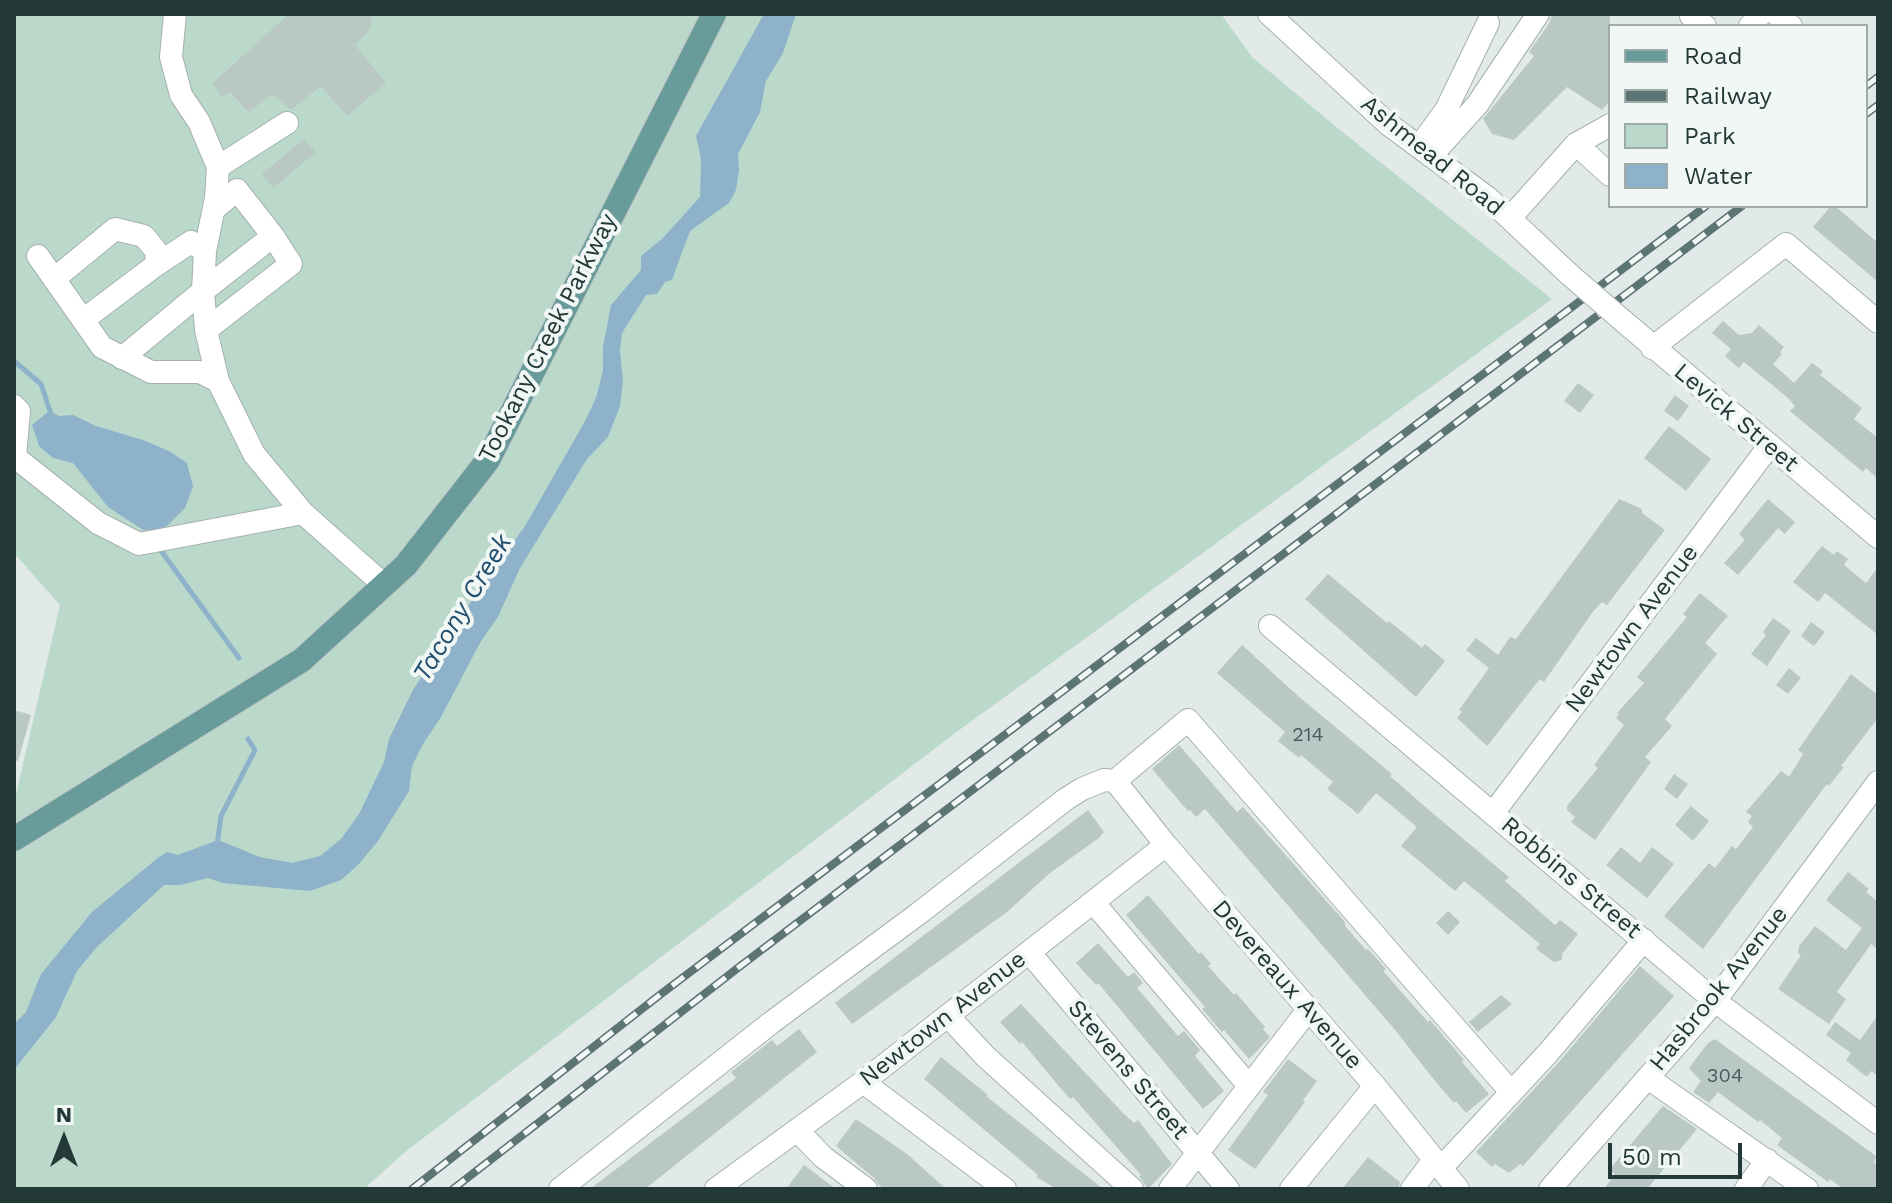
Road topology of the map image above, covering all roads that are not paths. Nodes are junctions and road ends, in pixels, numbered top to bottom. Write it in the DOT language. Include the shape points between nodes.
graph roads {
  1 [pos="175,14"];
  2 [pos="714,14"];
  3 [pos="1269,14"];
  4 [pos="1538,14"];
  5 [pos="1488,23"];
  6 [pos="287,123"];
  7 [pos="1608,126"];
  8 [pos="1576,144"];
  9 [pos="1425,152"];
  10 [pos="218,167"];
  11 [pos="1608,173"];
  12 [pos="214,209"];
  13 [pos="1510,218"];
  14 [pos="273,236"];
  15 [pos="205,251"];
  16 [pos="38,256"];
  17 [pos="156,265"];
  18 [pos="54,279"];
  19 [pos="203,291"];
  20 [pos="1596,298"];
  21 [pos="83,320"];
  22 [pos="1878,322"];
  23 [pos="206,330"];
  24 [pos="1652,348"];
  25 [pos="122,358"];
  26 [pos="218,381"];
  27 [pos="14,406"];
  28 [pos="1770,445"];
  29 [pos="303,513"];
  30 [pos="1878,537"];
  31 [pos="384,585"];
  32 [pos="1270,626"];
  33 [pos="1115,781"];
  34 [pos="1878,782"];
  35 [pos="1494,812"];
  36 [pos="14,839"];
  37 [pos="1166,845"];
  38 [pos="1093,902"];
  39 [pos="1644,940"];
  40 [pos="1029,952"];
  41 [pos="1715,1001"];
  42 [pos="1308,1010"];
  43 [pos="948,1016"];
  44 [pos="1648,1078"];
  45 [pos="863,1082"];
  46 [pos="1249,1086"];
  47 [pos="1375,1086"];
  48 [pos="1511,1092"];
  49 [pos="1878,1123"];
  50 [pos="797,1130"];
  51 [pos="1198,1153"];
  52 [pos="1767,1160"];
  53 [pos="1438,1164"];
  54 [pos="725,1187"];
  55 [pos="560,1189"];
  56 [pos="866,1189"];
  57 [pos="1005,1189"];
  58 [pos="1132,1189"];
  59 [pos="1170,1189"];
  60 [pos="1228,1189"];
  61 [pos="1291,1189"];
  62 [pos="1412,1189"];
  63 [pos="1458,1189"];
  64 [pos="1550,1189"];
  65 [pos="1746,1189"];
  66 [pos="1807,1189"];
  1 -- 10 [label="street" via="171,57 181,95"];
  2 -- 31 [label="main road, Tookany Creek Parkway" via="488,460 406,565"];
  3 -- 9 [label="street, Ashmead Road"];
  4 -- 9 [label="street" via="1477,105"];
  5 -- 9 [label="street"];
  6 -- 10 [label="street"];
  7 -- 8 [label="street"];
  8 -- 11 [label="street"];
  8 -- 13 [label="street"];
  9 -- 13 [label="street, Ashmead Road"];
  10 -- 12 [label="street"];
  12 -- 14 [label="street" via="237,190"];
  12 -- 15 [label="street"];
  13 -- 20 [label="street, Ashmead Road, bridge"];
  14 -- 19 [label="street"];
  14 -- 23 [label="street" via="291,264"];
  15 -- 17 [label="street" via="191,242"];
  15 -- 19 [label="street"];
  16 -- 18 [label="street"];
  17 -- 18 [label="street" via="157,252 144,236 115,229"];
  17 -- 21 [label="street"];
  18 -- 21 [label="street"];
  19 -- 23 [label="street"];
  19 -- 25 [label="street"];
  20 -- 24 [label="street, Levick Street, bridge"];
  21 -- 25 [label="street" via="102,347"];
  22 -- 24 [label="street" via="1786,244"];
  23 -- 26 [label="street"];
  24 -- 28 [label="street, Levick Street"];
  25 -- 26 [label="street" via="151,372 200,372"];
  26 -- 29 [label="street" via="254,454"];
  27 -- 29 [label="street" via="19,411 15,457 98,523 139,544"];
  28 -- 30 [label="street, Levick Street"];
  28 -- 35 [label="street, Newtown Avenue"];
  29 -- 31 [label="street"];
  31 -- 36 [label="main road, Tookany Creek Parkway" via="302,660"];
  32 -- 35 [label="street, Robbins Street"];
  33 -- 37 [label="street, Devereaux Avenue"];
  33 -- 48 [label="street" via="1188,720"];
  33 -- 55 [label="street" via="1104,780 1066,799"];
  34 -- 41 [label="street, Hasbrook Avenue"];
  35 -- 39 [label="street, Robbins Street"];
  37 -- 38 [label="street, Newtown Avenue"];
  37 -- 42 [label="street, Devereaux Avenue"];
  38 -- 40 [label="street, Newtown Avenue"];
  38 -- 46 [label="street"];
  39 -- 41 [label="street, Robbins Street"];
  39 -- 48 [label="street"];
  40 -- 43 [label="street, Newtown Avenue"];
  40 -- 51 [label="street, Stevens Street"];
  41 -- 44 [label="street, Hasbrook Avenue"];
  41 -- 49 [label="street, Robbins Street"];
  42 -- 46 [label="street"];
  42 -- 47 [label="street, Devereaux Avenue"];
  43 -- 45 [label="street, Newtown Avenue"];
  43 -- 58 [label="street"];
  44 -- 52 [label="street"];
  44 -- 64 [label="street, Hasbrook Avenue"];
  45 -- 50 [label="street, Newtown Avenue"];
  45 -- 57 [label="street"];
  46 -- 51 [label="street"];
  47 -- 53 [label="street, Devereaux Avenue"];
  47 -- 61 [label="street"];
  48 -- 53 [label="street"];
  50 -- 54 [label="street, Newtown Avenue"];
  50 -- 56 [label="street"];
  51 -- 59 [label="street"];
  51 -- 60 [label="street, Stevens Street"];
  52 -- 65 [label="street"];
  52 -- 66 [label="street"];
  53 -- 62 [label="street"];
  53 -- 63 [label="street, Devereaux Avenue"];
}
